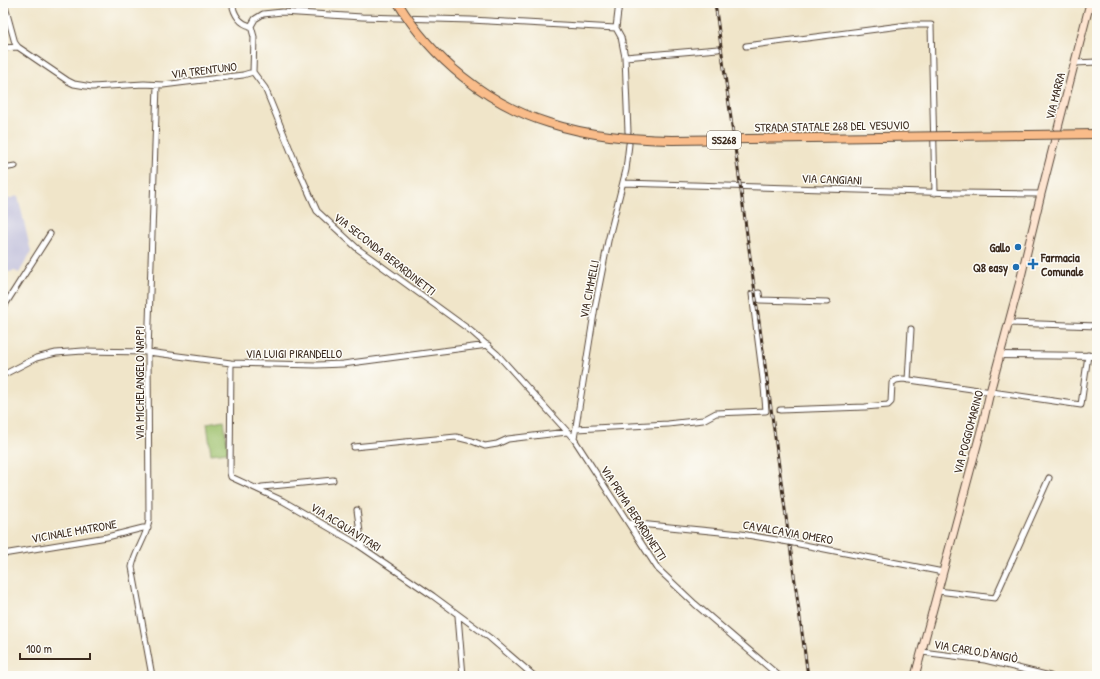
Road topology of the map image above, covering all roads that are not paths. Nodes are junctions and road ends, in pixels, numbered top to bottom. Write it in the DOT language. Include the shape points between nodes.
graph roads {
  1 [pos="4,3"];
  2 [pos="232,3"];
  3 [pos="398,3"];
  4 [pos="619,3"];
  5 [pos="1090,3"];
  6 [pos="251,26"];
  7 [pos="616,28"];
  8 [pos="746,46"];
  9 [pos="18,47"];
  10 [pos="3,48"];
  11 [pos="718,49"];
  12 [pos="625,57"];
  13 [pos="1097,62"];
  14 [pos="1075,63"];
  15 [pos="253,72"];
  16 [pos="157,85"];
  17 [pos="628,132"];
  18 [pos="1097,134"];
  19 [pos="629,144"];
  20 [pos="15,166"];
  21 [pos="3,168"];
  22 [pos="623,183"];
  23 [pos="935,192"];
  24 [pos="1041,194"];
  25 [pos="50,234"];
  26 [pos="827,302"];
  27 [pos="3,308"];
  28 [pos="1009,323"];
  29 [pos="1097,326"];
  30 [pos="912,329"];
  31 [pos="488,345"];
  32 [pos="148,352"];
  33 [pos="1000,355"];
  34 [pos="1088,355"];
  35 [pos="1097,356"];
  36 [pos="231,363"];
  37 [pos="3,375"];
  38 [pos="908,380"];
  39 [pos="990,392"];
  40 [pos="780,410"];
  41 [pos="576,429"];
  42 [pos="567,432"];
  43 [pos="574,439"];
  44 [pos="354,446"];
  45 [pos="1049,478"];
  46 [pos="333,480"];
  47 [pos="258,488"];
  48 [pos="357,510"];
  49 [pos="629,523"];
  50 [pos="148,528"];
  51 [pos="362,547"];
  52 [pos="3,554"];
  53 [pos="943,572"];
  54 [pos="938,590"];
  55 [pos="458,616"];
  56 [pos="922,652"];
  57 [pos="152,676"];
  58 [pos="463,676"];
  59 [pos="534,676"];
  60 [pos="779,676"];
  61 [pos="915,676"];
  62 [pos="1050,676"];
  1 -- 9 [label="street"];
  2 -- 6 [label="street" via="236,16"];
  3 -- 18 [label="highway, STRADA STATALE 268 DEL VESUVIO / SS268, bridge" via="436,52 478,87 506,105 534,118 581,132 623,138 672,140"];
  4 -- 7 [label="street"];
  5 -- 14 [label="main road, VIA MARRA"];
  6 -- 7 [label="street" via="262,14 282,12"];
  6 -- 15 [label="street" via="254,37"];
  7 -- 12 [label="street" via="621,37"];
  8 -- 23 [label="street" via="930,25"];
  9 -- 10 [label="street"];
  9 -- 16 [label="street, VIA TRENTUNO" via="74,84 92,87"];
  11 -- 12 [label="street"];
  12 -- 17 [label="street"];
  13 -- 14 [label="street"];
  14 -- 24 [label="main road, VIA MARRA"];
  15 -- 16 [label="street, VIA TRENTUNO"];
  15 -- 31 [label="street, VIA SECONDA BERARDINETTI" via="265,88 317,211 358,249"];
  16 -- 32 [label="street, VIA MICHELANGELO NAPPI"];
  19 -- 22 [label="street, VIA CIMMELLI"];
  20 -- 21 [label="street"];
  22 -- 23 [label="street, VIA CANGIANI"];
  22 -- 41 [label="street, VIA CIMMELLI" via="595,307"];
  23 -- 24 [label="street, VIA CANGIANI"];
  24 -- 28 [label="main road, VIA POGGIOMARINO"];
  25 -- 27 [label="street"];
  26 -- 41 [label="street" via="760,300 759,293 752,294 766,410 716,413 703,420 668,424"];
  28 -- 29 [label="street"];
  28 -- 33 [label="main road, VIA POGGIOMARINO"];
  30 -- 38 [label="street"];
  31 -- 36 [label="street, VIA LUIGI PIRANDELLO" via="343,364"];
  31 -- 42 [label="street, VIA PRIMA BERARDINETTI"];
  32 -- 36 [label="street, VIA LUIGI PIRANDELLO"];
  32 -- 37 [label="street, VIA LUIGI PIRANDELLO" via="56,353 36,358"];
  32 -- 50 [label="street, VIA MICHELANGELO NAPPI"];
  33 -- 34 [label="street"];
  33 -- 39 [label="main road, VIA POGGIOMARINO"];
  34 -- 35 [label="street"];
  34 -- 39 [label="street" via="1081,405"];
  36 -- 47 [label="street, VIA ACQUAVITARI" via="231,478"];
  38 -- 39 [label="street"];
  38 -- 40 [label="street" via="896,380 892,383 891,402 888,405"];
  39 -- 53 [label="main road, VIA POGGIOMARINO"];
  41 -- 43 [label="street, VIA CIMMELLI"];
  42 -- 43 [label="street, VIA PRIMA BERARDINETTI"];
  42 -- 44 [label="street" via="508,439 485,446 456,437"];
  43 -- 49 [label="street, VIA PRIMA BERARDINETTI"];
  45 -- 54 [label="street" via="995,598"];
  46 -- 47 [label="street"];
  47 -- 51 [label="street, VIA ACQUAVITARI"];
  48 -- 51 [label="street"];
  49 -- 53 [label="street, CAVALCAVIA OMERO, bridge" via="741,534"];
  49 -- 60 [label="street, VIA PRIMA BERARDINETTI" via="644,550 662,573"];
  50 -- 52 [label="street, VICINALE MATRONE"];
  50 -- 57 [label="street, VIA MICHELANGELO NAPPI" via="135,557 132,572"];
  51 -- 55 [label="street, VIA ACQUAVITARI"];
  53 -- 54 [label="main road, VIA POGGIOMARINO"];
  54 -- 56 [label="main road, VIA POGGIOMARINO"];
  55 -- 58 [label="street"];
  55 -- 59 [label="street, VIA ACQUAVITARI" via="490,638"];
  56 -- 61 [label="main road, VIA POGGIOMARINO"];
  56 -- 62 [label="street, VIA CARLO D'ANGIÒ" via="985,660"];
}
